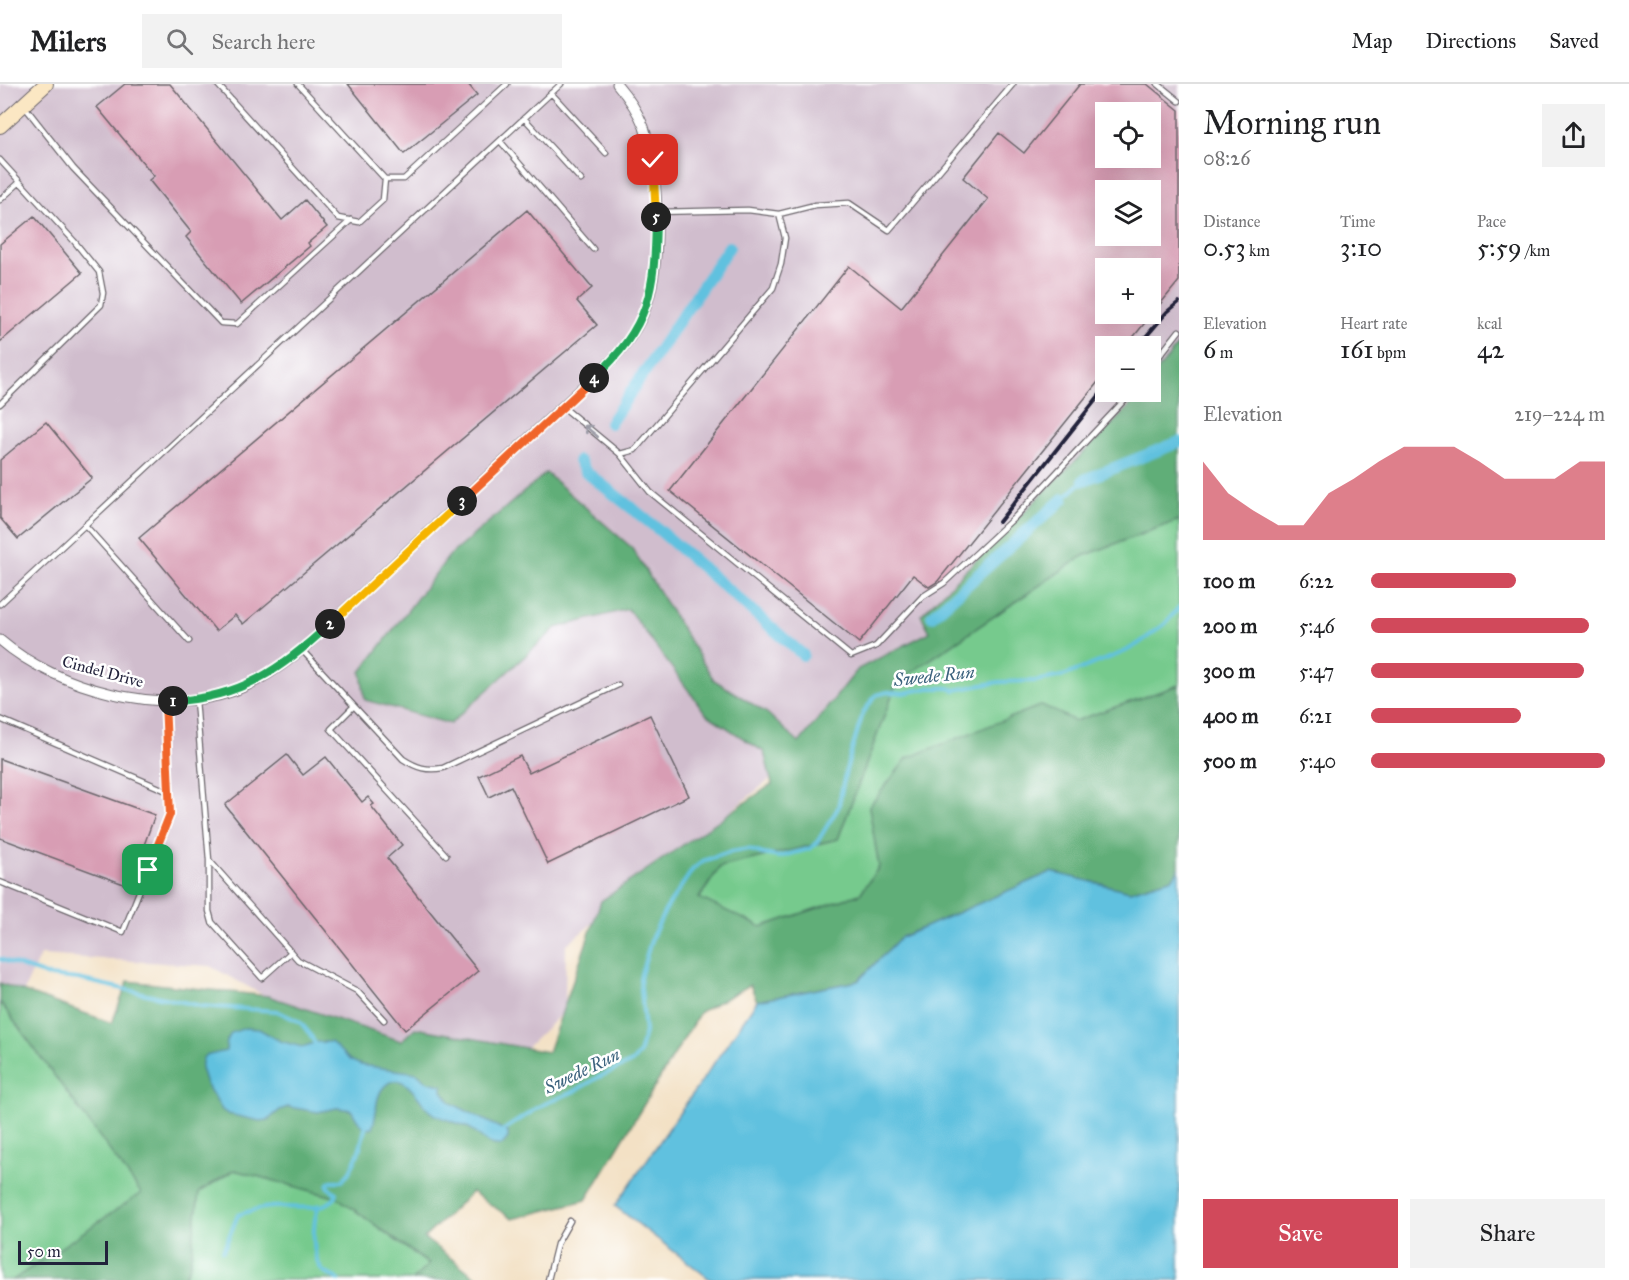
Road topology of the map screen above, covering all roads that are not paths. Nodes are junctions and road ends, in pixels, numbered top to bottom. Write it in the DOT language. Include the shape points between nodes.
graph roads {
  1 [pos="45,84"];
  2 [pos="217,84"];
  3 [pos="298,84"];
  4 [pos="507,84"];
  5 [pos="561,84"];
  6 [pos="617,84"];
  7 [pos="1013,84"];
  8 [pos="1158,84"];
  9 [pos="551,93"];
  10 [pos="1179,101"];
  11 [pos="23,105"];
  12 [pos="524,118"];
  13 [pos="0,126"];
  14 [pos="500,141"];
  15 [pos="606,153"];
  16 [pos="0,160"];
  17 [pos="385,179"];
  18 [pos="580,180"];
  19 [pos="20,182"];
  20 [pos="0,200"];
  21 [pos="656,212"];
  22 [pos="779,214"];
  23 [pos="351,220"];
  24 [pos="593,249"];
  25 [pos="1179,331"];
  26 [pos="1161,354"];
  27 [pos="1123,402"];
  28 [pos="0,404"];
  29 [pos="562,407"];
  30 [pos="621,454"];
  31 [pos="85,525"];
  32 [pos="0,604"];
  33 [pos="0,640"];
  34 [pos="189,641"];
  35 [pos="302,650"];
  36 [pos="618,685"];
  37 [pos="196,700"];
  38 [pos="165,701"];
  39 [pos="354,706"];
  40 [pos="0,719"];
  41 [pos="169,792"];
  42 [pos="446,855"];
  43 [pos="209,860"];
  44 [pos="0,882"];
  45 [pos="291,952"];
  46 [pos="384,1020"];
  47 [pos="570,1221"];
  48 [pos="548,1280"];
  1 -- 11 [label="street"];
  2 -- 23 [label="lane" via="338,218"];
  3 -- 17 [label="lane"];
  4 -- 17 [label="lane" via="404,178"];
  5 -- 9 [label="lane"];
  6 -- 21 [label="street, Cindel Drive" via="643,124 653,160"];
  7 -- 22 [label="lane" via="889,230 849,203 815,205"];
  8 -- 10 [label="lane"];
  9 -- 12 [label="lane"];
  9 -- 15 [label="lane"];
  11 -- 13 [label="street"];
  11 -- 23 [label="lane" via="73,168 221,323 237,324"];
  12 -- 14 [label="lane"];
  12 -- 18 [label="lane"];
  14 -- 24 [label="lane"];
  14 -- 31 [label="lane"];
  16 -- 19 [label="lane"];
  17 -- 23 [label="lane" via="383,200 359,222"];
  19 -- 20 [label="lane"];
  19 -- 28 [label="lane" via="99,272 104,292 101,305"];
  21 -- 22 [label="lane" via="748,210"];
  21 -- 29 [label="street, Cindel Drive" via="652,285 642,318 618,354"];
  22 -- 30 [label="lane" via="785,238 782,264 772,288 635,450"];
  25 -- 26 [label="lane"];
  27 -- 30 [label="lane" via="1015,517 944,583 922,597 876,646 851,656 650,492"];
  30 -- 29 [label="lane, one-way"];
  29 -- 35 [label="street, Cindel Drive"];
  31 -- 32 [label="lane"];
  31 -- 34 [label="lane"];
  33 -- 38 [label="street, Cindel Drive" via="40,668 61,677 105,691"];
  35 -- 37 [label="street, Cindel Drive" via="253,682"];
  35 -- 39 [label="lane"];
  36 -- 39 [label="lane" via="443,768 431,770 415,768 403,759"];
  37 -- 38 [label="street, Cindel Drive"];
  37 -- 43 [label="lane"];
  38 -- 41 [label="lane"];
  39 -- 42 [label="lane" via="331,729"];
  40 -- 41 [label="lane"];
  41 -- 44 [label="lane" via="170,814 123,932"];
  43 -- 45 [label="lane"];
  43 -- 45 [label="lane" via="212,922 262,978"];
  45 -- 46 [label="lane" via="298,960 357,991"];
  47 -- 48 [label="lane" via="557,1244"];
}
